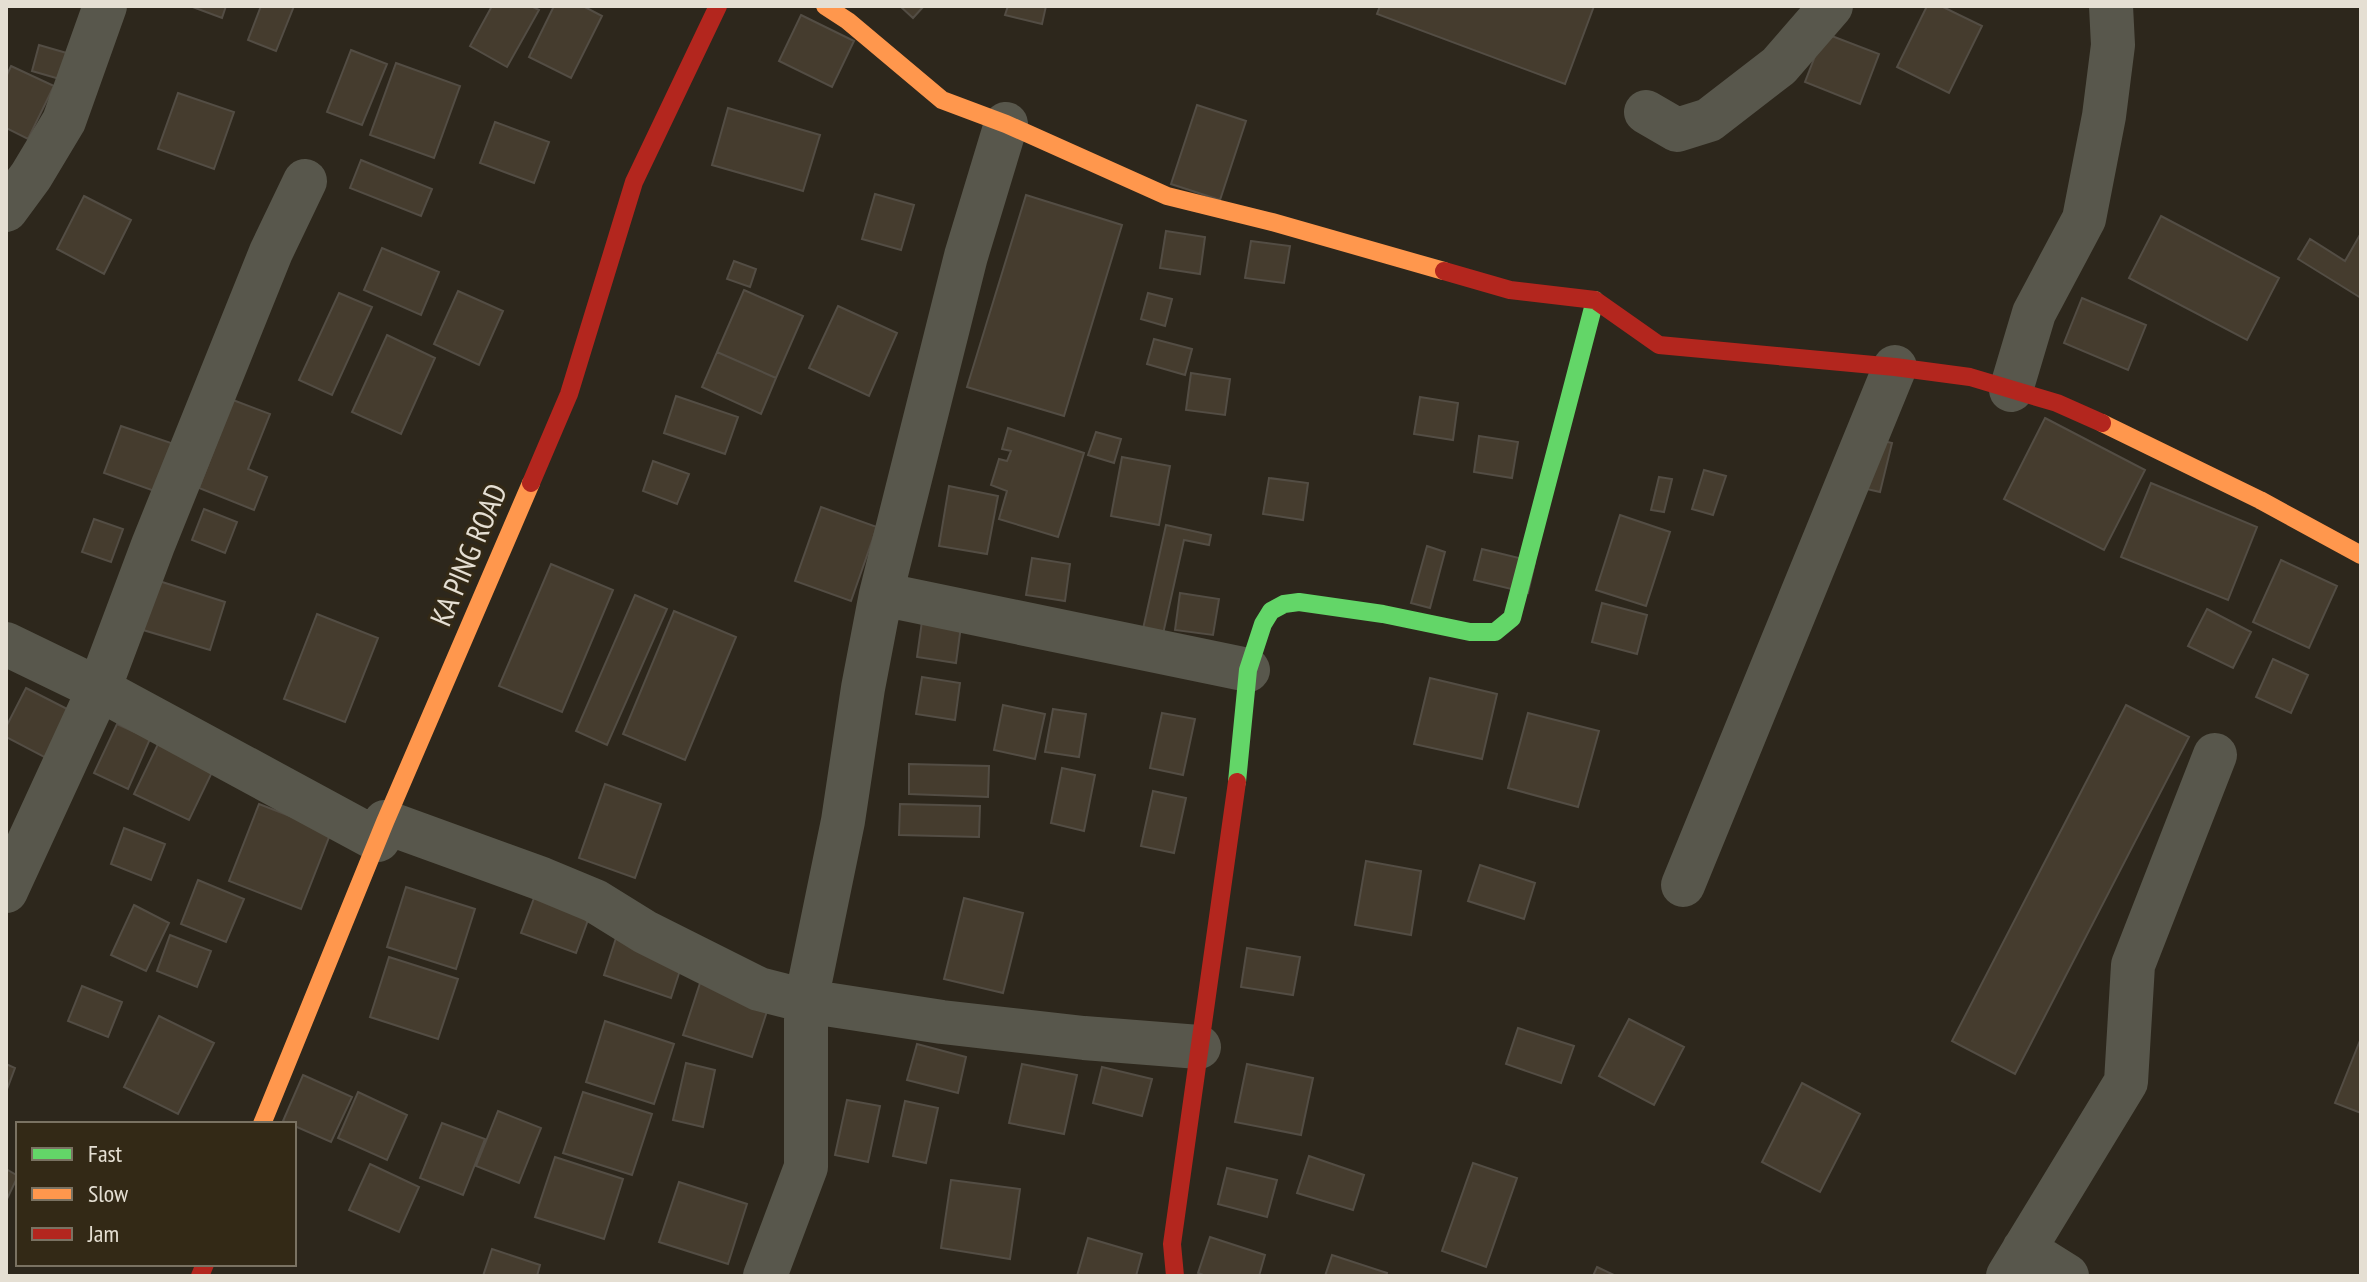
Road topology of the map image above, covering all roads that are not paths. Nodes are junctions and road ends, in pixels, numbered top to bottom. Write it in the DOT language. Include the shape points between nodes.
graph roads {
  1 [pos="105,6"];
  2 [pos="718,6"];
  3 [pos="825,6"];
  4 [pos="1831,6"];
  5 [pos="2111,6"];
  6 [pos="1646,112"];
  7 [pos="1006,124"];
  8 [pos="305,181"];
  9 [pos="6,210"];
  10 [pos="1595,300"];
  11 [pos="1895,367"];
  12 [pos="2011,390"];
  13 [pos="2361,555"];
  14 [pos="881,594"];
  15 [pos="6,644"];
  16 [pos="1248,670"];
  17 [pos="99,689"];
  18 [pos="2215,755"];
  19 [pos="381,831"];
  20 [pos="1683,885"];
  21 [pos="6,891"];
  22 [pos="806,1001"];
  23 [pos="1199,1047"];
  24 [pos="263,1122"];
  25 [pos="2016,1262"];
  26 [pos="765,1276"];
  27 [pos="1175,1276"];
  28 [pos="2067,1276"];
  1 -- 9 [label="street" via="64,121"];
  2 -- 19 [label="street, KA PING ROAD" via="634,182 569,394"];
  3 -- 7 [label="street" via="942,100"];
  4 -- 6 [label="street" via="1779,66 1709,120 1677,130"];
  5 -- 12 [label="street" via="2113,45 2104,116 2084,219 2034,313"];
  7 -- 10 [label="street" via="1167,196 1510,290"];
  7 -- 14 [label="street" via="966,256"];
  8 -- 17 [label="street" via="255,292"];
  10 -- 11 [label="street" via="1659,345"];
  10 -- 16 [label="street" via="1512,618 1495,632 1470,632 1383,614 1284,604 1263,624"];
  11 -- 12 [label="street" via="1970,377"];
  11 -- 20 [label="street"];
  12 -- 13 [label="street" via="2057,403 2167,453"];
  14 -- 16 [label="street"];
  14 -- 22 [label="street"];
  15 -- 17 [label="street"];
  16 -- 23 [label="street"];
  17 -- 19 [label="street"];
  17 -- 21 [label="street"];
  18 -- 25 [label="street" via="2133,965 2126,1082"];
  19 -- 22 [label="street" via="595,901 759,989"];
  19 -- 24 [label="street, KA PING ROAD"];
  22 -- 23 [label="street" via="1037,1033"];
  22 -- 26 [label="street" via="806,1167"];
  23 -- 27 [label="street" via="1172,1244"];
  25 -- 28 [label="street"];
}
